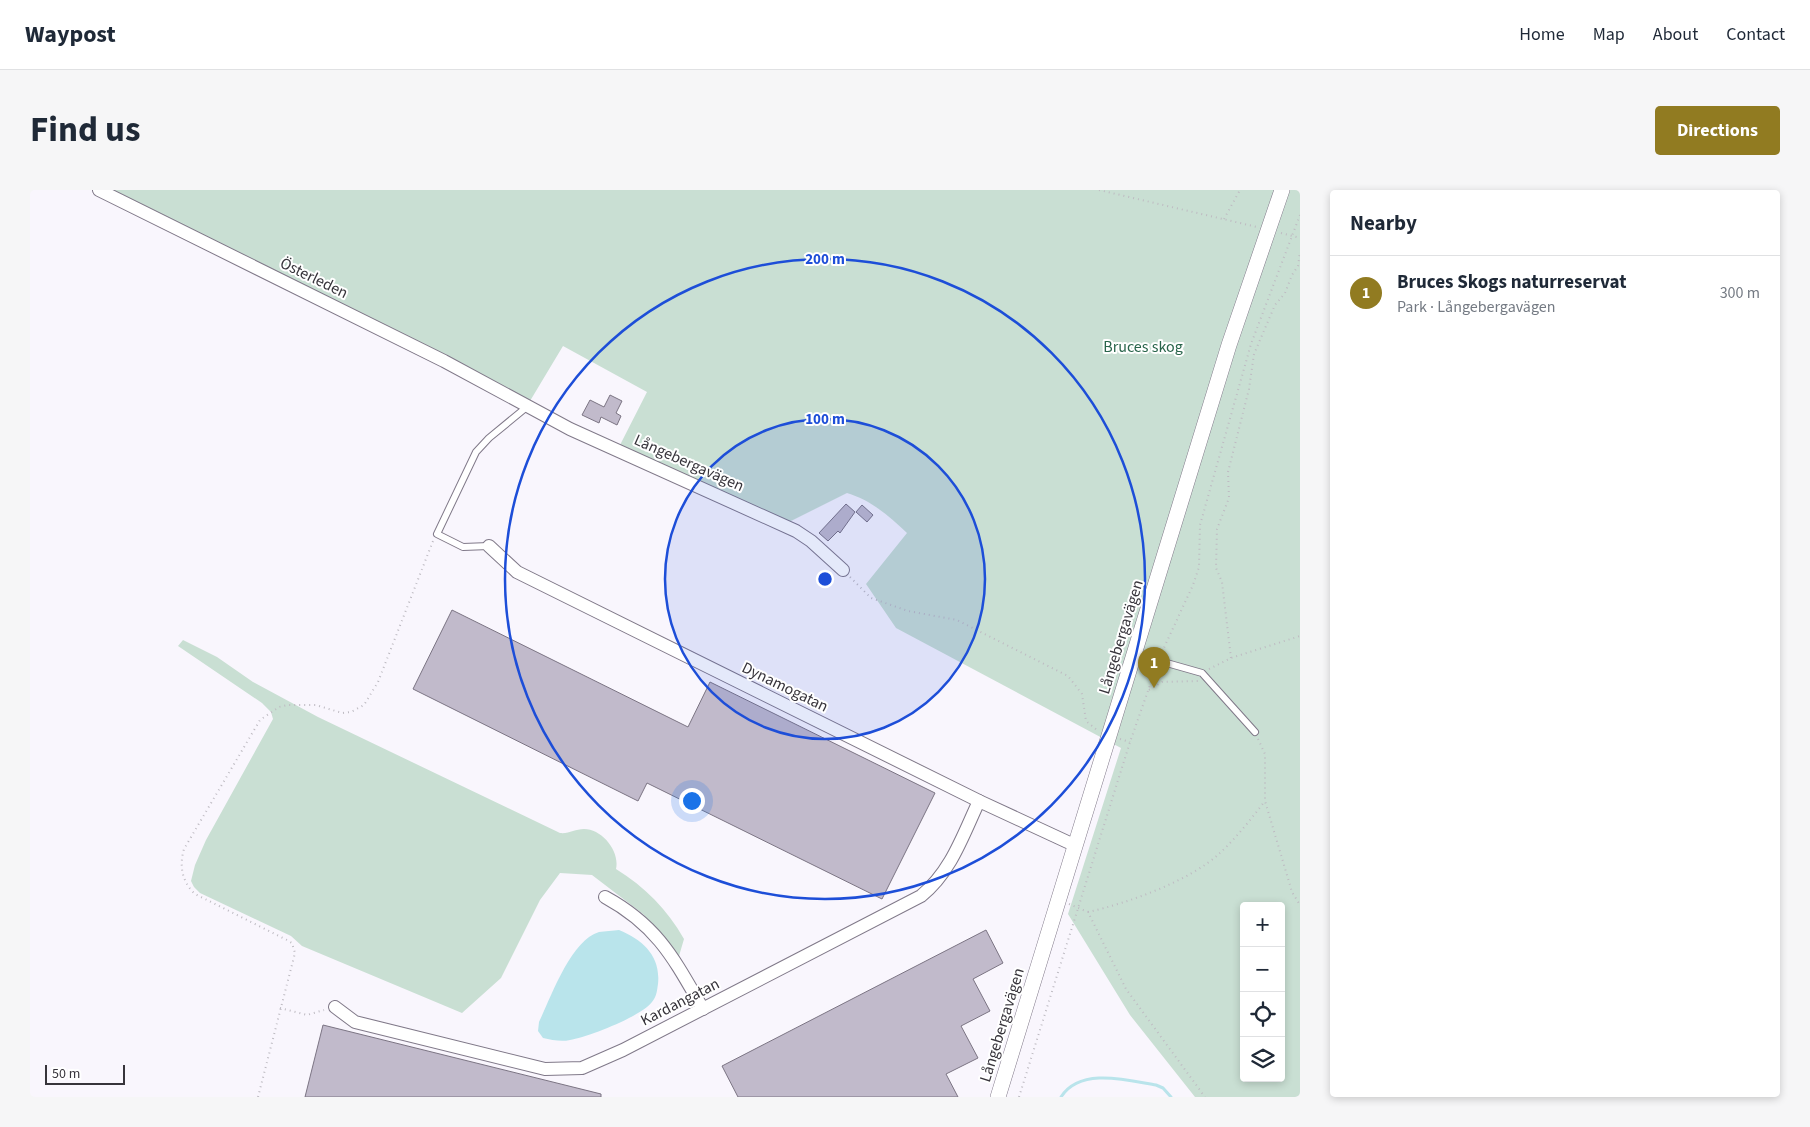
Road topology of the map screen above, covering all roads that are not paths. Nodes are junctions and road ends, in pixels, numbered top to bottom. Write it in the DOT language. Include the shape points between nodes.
graph roads {
  1 [pos="99,190"];
  2 [pos="1282,190"];
  3 [pos="514,397"];
  4 [pos="528,406"];
  5 [pos="489,546"];
  6 [pos="844,570"];
  7 [pos="1134,654"];
  8 [pos="1255,732"];
  9 [pos="980,801"];
  10 [pos="1074,845"];
  11 [pos="605,897"];
  12 [pos="335,1007"];
  13 [pos="703,1009"];
  14 [pos="998,1097"];
  1 -- 3 [label="street, Österleden"];
  2 -- 7 [label="street, Långebergavägen" via="1220,373"];
  3 -- 4 [label="street, Långebergavägen"];
  4 -- 5 [label="lane" via="488,438 476,452 437,534 463,547"];
  4 -- 6 [label="street, Långebergavägen" via="583,435 802,534"];
  5 -- 9 [label="street, Dynamogatan" via="517,572"];
  7 -- 8 [label="lane" via="1202,673"];
  7 -- 10 [label="street, Långebergavägen"];
  9 -- 10 [label="street, Dynamogatan"];
  9 -- 13 [label="street, Kardangatan" via="947,868 934,886 921,896"];
  10 -- 14 [label="street, Långebergavägen"];
  11 -- 13 [label="street" via="643,922 669,951"];
  12 -- 13 [label="street, Kardangatan" via="355,1022 545,1069 582,1068"];
}
